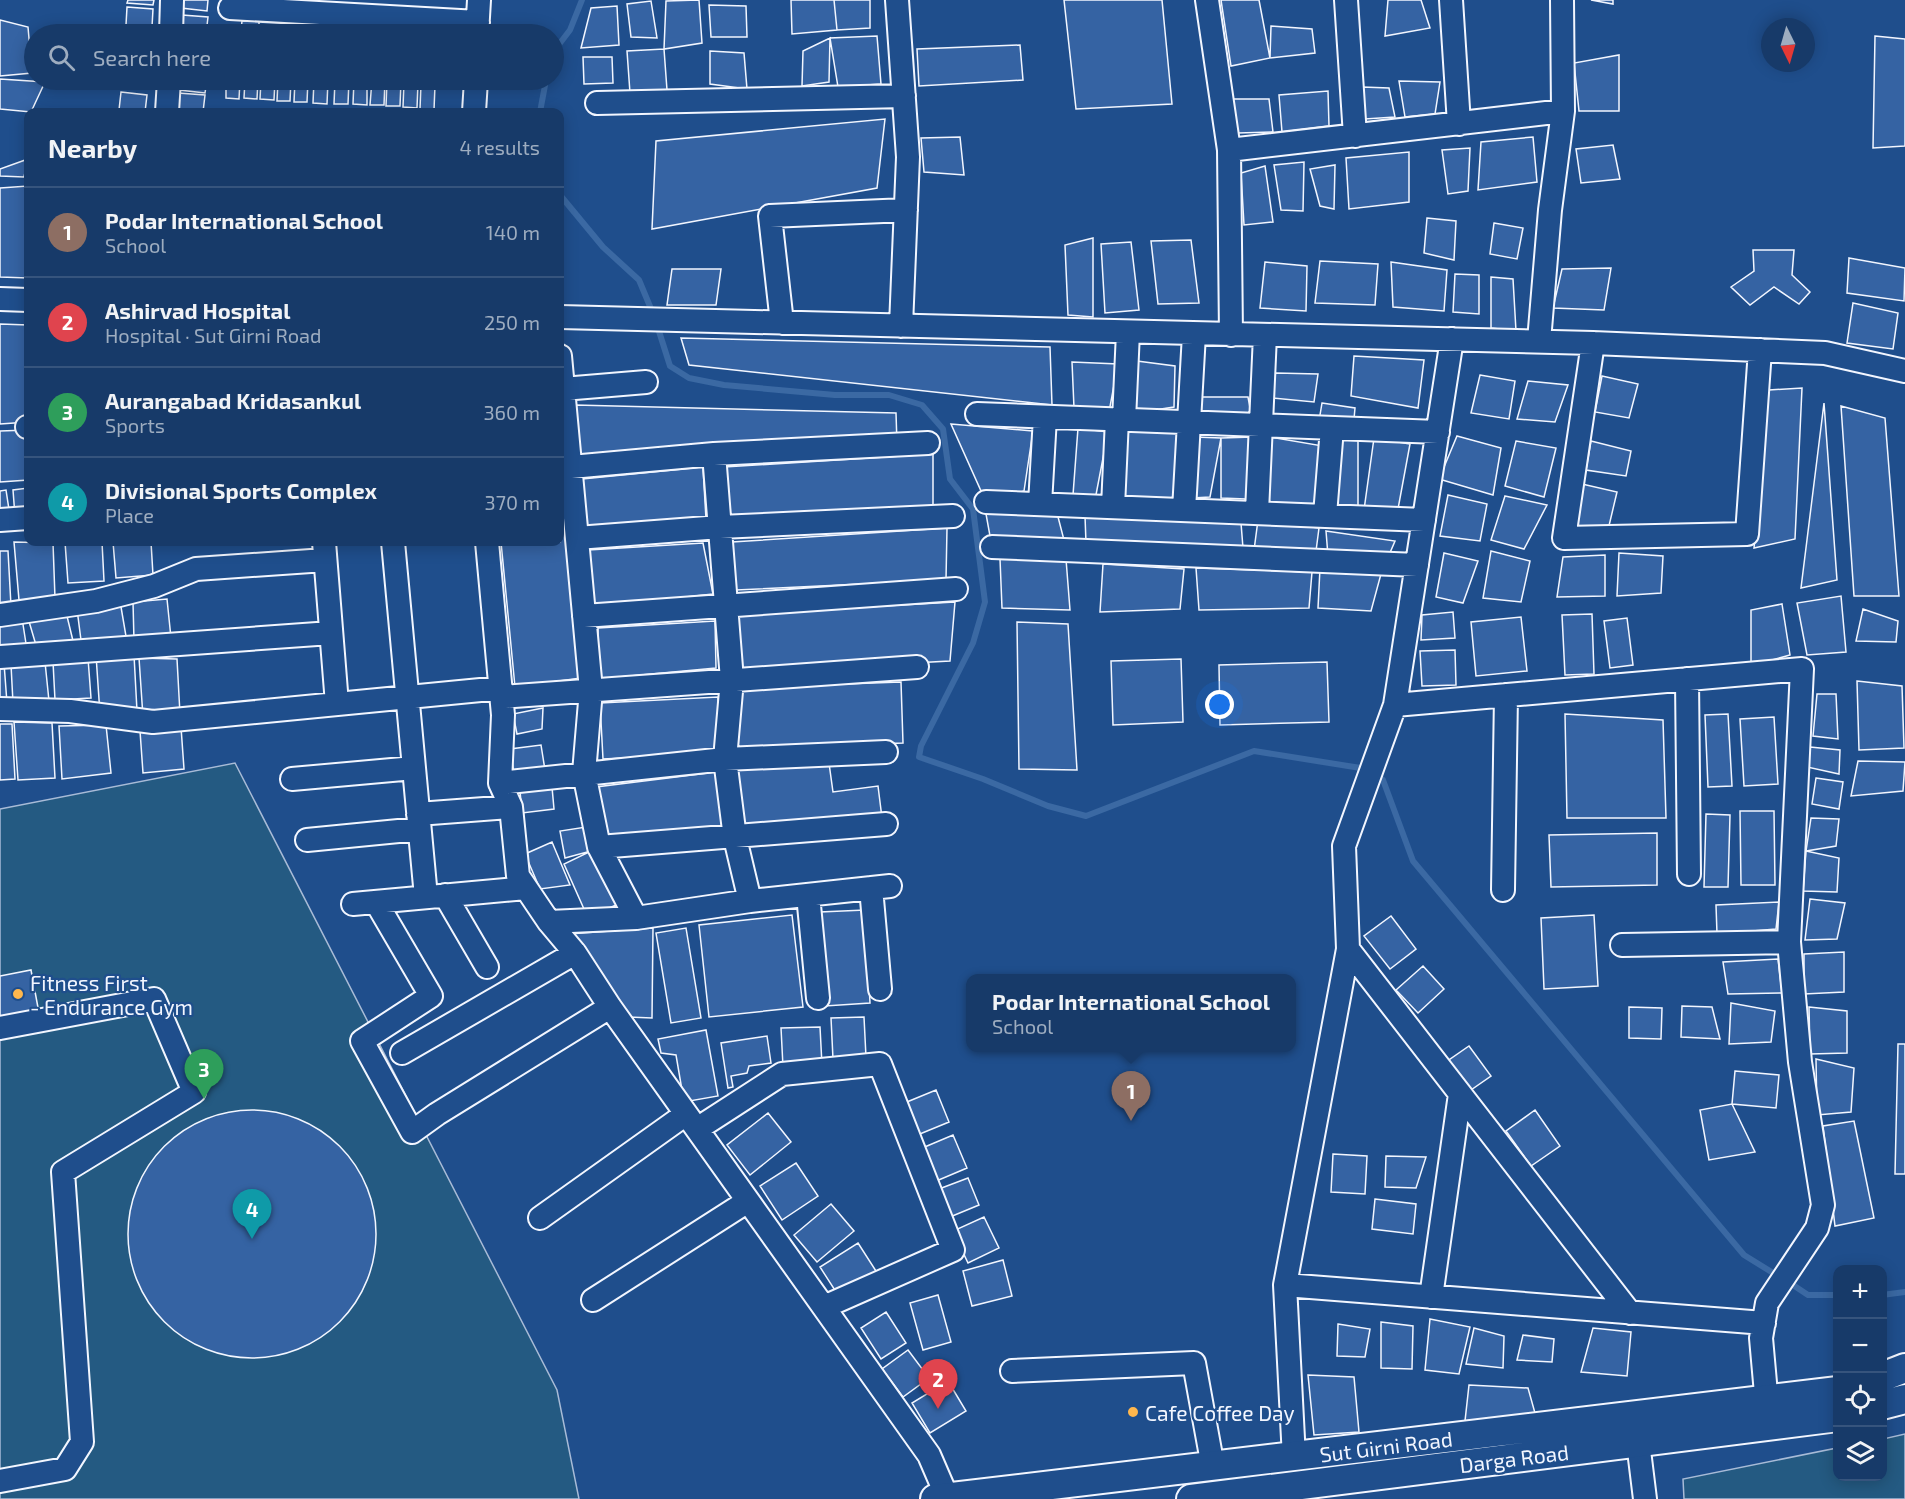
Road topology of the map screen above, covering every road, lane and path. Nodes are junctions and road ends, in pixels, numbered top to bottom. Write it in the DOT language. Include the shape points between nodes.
graph roads {
  1 [pos="172,0"];
  2 [pos="897,0"];
  3 [pos="1207,0"];
  4 [pos="1346,0"];
  5 [pos="1451,0"];
  6 [pos="1562,0"];
  7 [pos="281,5"];
  8 [pos="230,8"];
  9 [pos="478,19"];
  10 [pos="171,24"];
  11 [pos="168,90"];
  12 [pos="475,90"];
  13 [pos="904,96"];
  14 [pos="597,103"];
  15 [pos="167,108"];
  16 [pos="474,108"];
  17 [pos="1563,111"];
  18 [pos="1459,124"];
  19 [pos="1355,136"];
  20 [pos="1229,150"];
  21 [pos="906,210"];
  22 [pos="0,299"];
  23 [pos="24,300"];
  24 [pos="564,317"];
  25 [pos="782,323"];
  26 [pos="901,326"];
  27 [pos="1128,333"];
  28 [pos="1194,334"];
  29 [pos="1231,335"];
  30 [pos="1265,336"];
  31 [pos="1452,339"];
  32 [pos="1539,341"];
  33 [pos="1593,343"];
  34 [pos="1760,350"];
  35 [pos="1905,371"];
  36 [pos="646,382"];
  37 [pos="564,389"];
  38 [pos="977,414"];
  39 [pos="1045,417"];
  40 [pos="1121,419"];
  41 [pos="1189,422"];
  42 [pos="1261,425"];
  43 [pos="564,428"];
  44 [pos="1332,428"];
  45 [pos="1438,432"];
  46 [pos="928,443"];
  47 [pos="714,454"];
  48 [pos="565,467"];
  49 [pos="986,501"];
  50 [pos="1040,504"];
  51 [pos="1113,507"];
  52 [pos="1184,510"];
  53 [pos="1257,513"];
  54 [pos="1325,515"];
  55 [pos="953,516"];
  56 [pos="24,518"];
  57 [pos="0,520"];
  58 [pos="1424,520"];
  59 [pos="720,527"];
  60 [pos="577,538"];
  61 [pos="393,546"];
  62 [pos="487,546"];
  63 [pos="992,547"];
  64 [pos="324,551"];
  65 [pos="1417,565"];
  66 [pos="956,589"];
  67 [pos="726,605"];
  68 [pos="0,615"];
  69 [pos="584,616"];
  70 [pos="331,633"];
  71 [pos="0,657"];
  72 [pos="917,667"];
  73 [pos="1687,679"];
  74 [pos="732,680"];
  75 [pos="591,690"];
  76 [pos="501,693"];
  77 [pos="1506,695"];
  78 [pos="407,697"];
  79 [pos="337,704"];
  80 [pos="1395,705"];
  81 [pos="0,709"];
  82 [pos="886,752"];
  83 [pos="725,759"];
  84 [pos="414,768"];
  85 [pos="584,773"];
  86 [pos="292,779"];
  87 [pos="500,783"];
  88 [pos="511,807"];
  89 [pos="419,821"];
  90 [pos="886,824"];
  91 [pos="735,838"];
  92 [pos="307,840"];
  93 [pos="599,847"];
  94 [pos="1689,874"];
  95 [pos="526,888"];
  96 [pos="1503,890"];
  97 [pos="808,895"];
  98 [pos="435,896"];
  99 [pos="750,901"];
  100 [pos="376,902"];
  101 [pos="353,904"];
  102 [pos="636,918"];
  103 [pos="549,922"];
  104 [pos="1789,942"];
  105 [pos="1622,945"];
  106 [pos="1348,950"];
  107 [pos="575,953"];
  108 [pos="487,968"];
  109 [pos="880,989"];
  110 [pos="818,998"];
  111 [pos="610,1007"];
  112 [pos="0,1028"];
  113 [pos="402,1053"];
  114 [pos="1460,1094"];
  115 [pos="692,1122"];
  116 [pos="748,1201"];
  117 [pos="540,1218"];
  118 [pos="1285,1286"];
  119 [pos="1431,1297"];
  120 [pos="593,1300"];
  121 [pos="824,1307"];
  122 [pos="1630,1313"];
  123 [pos="1765,1313"];
  124 [pos="1905,1368"];
  125 [pos="1012,1371"];
  126 [pos="1887,1375"];
  127 [pos="1833,1393"];
  128 [pos="1905,1399"];
  129 [pos="1887,1404"];
  130 [pos="1768,1413"];
  131 [pos="1833,1417"];
  132 [pos="1636,1429"];
  133 [pos="1294,1458"];
  134 [pos="1213,1467"];
  135 [pos="0,1481"];
  136 [pos="943,1498"];
  137 [pos="1191,1499"];
  138 [pos="1645,1499"];
  1 -- 10 [label="street"];
  2 -- 13 [label="street"];
  3 -- 20 [label="street"];
  4 -- 19 [label="street"];
  5 -- 18 [label="street"];
  6 -- 17 [label="street"];
  7 -- 8 [label="street"];
  7 -- 9 [label="street"];
  11 -- 15 [label="street"];
  12 -- 16 [label="street"];
  13 -- 14 [label="street"];
  13 -- 21 [label="street"];
  17 -- 18 [label="street"];
  17 -- 32 [label="street"];
  18 -- 19 [label="street"];
  19 -- 20 [label="street"];
  20 -- 29 [label="street"];
  21 -- 25 [label="street" via="770,216"];
  21 -- 26 [label="street"];
  22 -- 23 [label="street"];
  24 -- 25 [label="street"];
  25 -- 26 [label="street"];
  26 -- 27 [label="street"];
  27 -- 28 [label="street"];
  27 -- 40 [label="street"];
  28 -- 29 [label="street"];
  28 -- 41 [label="street"];
  29 -- 30 [label="street"];
  30 -- 31 [label="street"];
  30 -- 42 [label="street"];
  31 -- 32 [label="street"];
  31 -- 45 [label="street"];
  32 -- 33 [label="street"];
  33 -- 34 [label="street"];
  33 -- 34 [label="street" via="1564,538 1747,534"];
  34 -- 35 [label="street" via="1825,353"];
  36 -- 37 [label="street"];
  38 -- 39 [label="street"];
  39 -- 40 [label="street"];
  39 -- 50 [label="street"];
  40 -- 41 [label="street"];
  40 -- 51 [label="street"];
  41 -- 42 [label="street"];
  41 -- 52 [label="street"];
  42 -- 44 [label="street"];
  42 -- 53 [label="street"];
  43 -- 48 [label="street"];
  44 -- 45 [label="street"];
  44 -- 54 [label="street"];
  45 -- 58 [label="street"];
  46 -- 47 [label="street"];
  47 -- 48 [label="street"];
  47 -- 59 [label="street"];
  48 -- 60 [label="street"];
  49 -- 50 [label="street"];
  50 -- 51 [label="street"];
  51 -- 52 [label="street"];
  52 -- 53 [label="street"];
  53 -- 54 [label="street"];
  54 -- 58 [label="street"];
  55 -- 59 [label="street"];
  56 -- 57 [label="street"];
  58 -- 65 [label="street"];
  59 -- 60 [label="street"];
  59 -- 67 [label="street"];
  60 -- 69 [label="street"];
  61 -- 78 [label="street"];
  62 -- 76 [label="street"];
  63 -- 65 [label="street"];
  64 -- 68 [label="street" via="196,569 154,586 96,601"];
  64 -- 70 [label="street"];
  65 -- 80 [label="street"];
  66 -- 67 [label="street"];
  67 -- 69 [label="street"];
  67 -- 74 [label="street"];
  69 -- 75 [label="street"];
  70 -- 71 [label="street"];
  70 -- 79 [label="street"];
  72 -- 74 [label="street"];
  73 -- 77 [label="street"];
  73 -- 94 [label="street"];
  73 -- 104 [label="street" via="1802,669"];
  74 -- 75 [label="street"];
  74 -- 83 [label="street"];
  75 -- 76 [label="street"];
  75 -- 85 [label="street"];
  76 -- 78 [label="street"];
  76 -- 87 [label="street"];
  77 -- 80 [label="street"];
  77 -- 96 [label="street"];
  78 -- 79 [label="street"];
  78 -- 84 [label="street"];
  79 -- 81 [label="street" via="153,722 70,711"];
  80 -- 106 [label="street" via="1344,846"];
  82 -- 83 [label="street"];
  83 -- 85 [label="street"];
  83 -- 91 [label="street"];
  84 -- 86 [label="street"];
  84 -- 89 [label="street"];
  85 -- 87 [label="street"];
  85 -- 93 [label="street"];
  87 -- 88 [label="street"];
  88 -- 89 [label="street"];
  88 -- 95 [label="street" via="518,876"];
  89 -- 92 [label="street"];
  89 -- 98 [label="street"];
  90 -- 91 [label="street"];
  91 -- 93 [label="street"];
  91 -- 99 [label="street"];
  93 -- 102 [label="street"];
  95 -- 98 [label="street"];
  95 -- 103 [label="street"];
  97 -- 99 [label="street"];
  97 -- 109 [label="street" via="880,887"];
  97 -- 110 [label="street"];
  98 -- 100 [label="street"];
  98 -- 108 [label="street"];
  99 -- 102 [label="street"];
  100 -- 101 [label="street"];
  100 -- 111 [label="street" via="431,996 362,1041 412,1132"];
  102 -- 103 [label="street"];
  103 -- 107 [label="street"];
  104 -- 105 [label="street"];
  104 -- 123 [label="street" via="1800,1062 1823,1205 1816,1228"];
  106 -- 114 [label="street"];
  106 -- 118 [label="street"];
  107 -- 111 [label="street"];
  107 -- 113 [label="street"];
  111 -- 115 [label="street"];
  112 -- 135 [label="street" via="154,999 194,1092 63,1172 82,1442 65,1469"];
  114 -- 119 [label="street"];
  114 -- 122 [label="street"];
  115 -- 116 [label="street"];
  115 -- 117 [label="street"];
  115 -- 121 [label="street" via="782,1074 880,1064 953,1250"];
  116 -- 120 [label="street"];
  116 -- 121 [label="street"];
  118 -- 119 [label="street"];
  118 -- 133 [label="street"];
  119 -- 122 [label="street"];
  121 -- 136 [label="street" via="929,1455"];
  122 -- 123 [label="street"];
  123 -- 130 [label="street" via="1761,1338"];
  124 -- 126 [label="main road"];
  125 -- 134 [label="street" via="1194,1363"];
  127 -- 130 [label="main road"];
  128 -- 129 [label="main road"];
  130 -- 131 [label="main road, Darga Road"];
  130 -- 132 [label="main road, Darga Road"];
  132 -- 133 [label="main road, Sut Girni Road"];
  132 -- 137 [label="main road, Darga Road"];
  132 -- 138 [label="street"];
  133 -- 134 [label="main road, Sut Girni Road"];
  134 -- 136 [label="main road, Sut Girni Road"];
}
